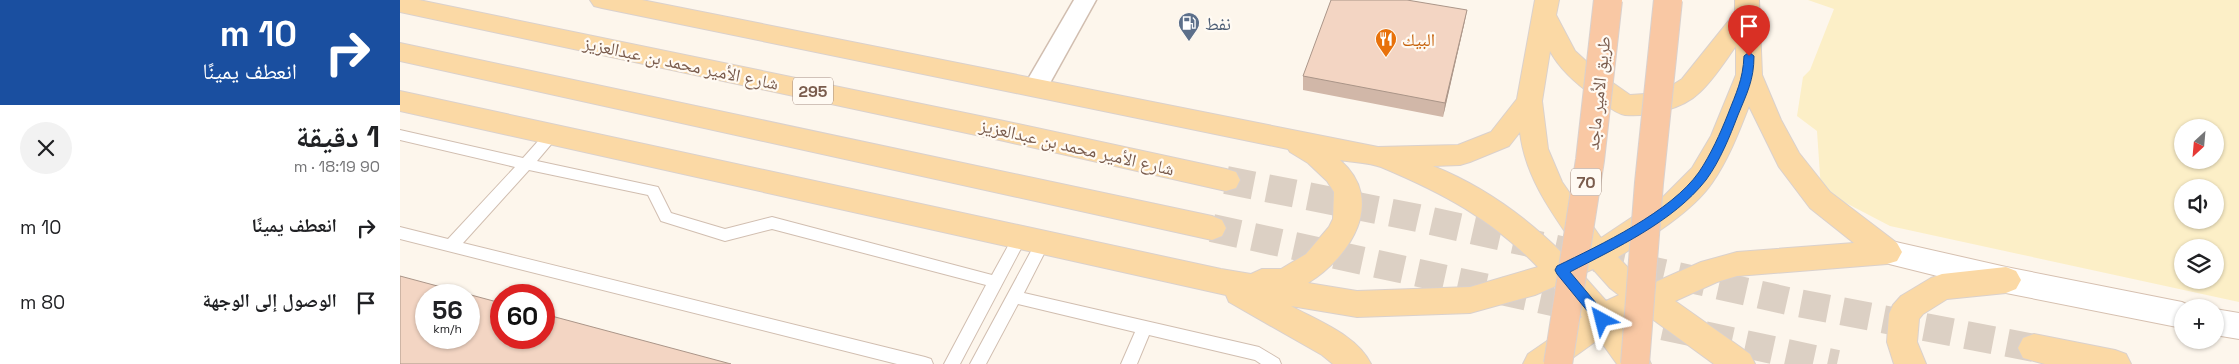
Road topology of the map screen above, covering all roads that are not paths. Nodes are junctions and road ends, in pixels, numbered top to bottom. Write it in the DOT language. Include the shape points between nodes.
graph roads {
  1 [pos="602,0"];
  2 [pos="1085,0"];
  3 [pos="1608,0"];
  4 [pos="1668,0"];
  5 [pos="400,4"];
  6 [pos="1748,7"];
  7 [pos="1546,8"];
  8 [pos="400,52"];
  9 [pos="1749,75"];
  10 [pos="1036,86"];
  11 [pos="400,101"];
  12 [pos="1529,101"];
  13 [pos="400,135"];
  14 [pos="552,135"];
  15 [pos="1290,140"];
  16 [pos="1378,157"];
  17 [pos="526,164"];
  18 [pos="1226,180"];
  19 [pos="1212,228"];
  20 [pos="400,232"];
  21 [pos="1030,242"];
  22 [pos="452,245"];
  23 [pos="1887,252"];
  24 [pos="1597,253"];
  25 [pos="1561,270"];
  26 [pos="990,280"];
  27 [pos="2006,280"];
  28 [pos="1221,282"];
  29 [pos="1014,297"];
  30 [pos="1649,299"];
  31 [pos="2174,313"];
  32 [pos="1602,320"];
  33 [pos="2224,324"];
  34 [pos="2239,326"];
  35 [pos="1145,327"];
  36 [pos="2034,348"];
  37 [pos="925,364"];
  38 [pos="952,364"];
  39 [pos="978,364"];
  40 [pos="1129,364"];
  41 [pos="1273,364"];
  42 [pos="1355,364"];
  43 [pos="1539,364"];
  44 [pos="1558,364"];
  45 [pos="1635,364"];
  46 [pos="1739,364"];
  47 [pos="1910,364"];
  48 [pos="2115,364"];
  1 -- 10 [label="main road"];
  2 -- 10 [label="street"];
  3 -- 44 [label="highway, طريق الأمير ماجد / 70, bridge" via="1590,160"];
  4 -- 45 [label="highway, bridge"];
  5 -- 18 [label="main road, شارع الأمير محمد بن عبدالعزيز / 295" via="1004,130"];
  6 -- 7 [label="main road" via="1691,86 1665,102 1625,105 1591,81 1566,57"];
  6 -- 9 [label="main road"];
  7 -- 12 [label="main road"];
  8 -- 19 [label="main road"];
  9 -- 23 [label="main road" via="1789,160 1820,200"];
  9 -- 24 [label="main road" via="1724,137 1702,176 1674,204"];
  10 -- 15 [label="main road"];
  11 -- 14 [label="main road"];
  12 -- 16 [label="main road" via="1500,138 1460,154"];
  12 -- 24 [label="main road" via="1535,149 1550,187"];
  13 -- 17 [label="lane"];
  14 -- 17 [label="lane"];
  14 -- 21 [label="main road"];
  15 -- 16 [label="main road"];
  15 -- 28 [label="main road" via="1318,156 1336,173 1348,192 1347,219 1339,235 1316,263 1285,282"];
  16 -- 25 [label="main road" via="1467,194 1512,223"];
  17 -- 22 [label="lane"];
  17 -- 26 [label="lane" via="653,191 666,217 726,235 772,223"];
  20 -- 22 [label="lane"];
  21 -- 28 [label="main road"];
  21 -- 29 [label="lane"];
  21 -- 38 [label="lane"];
  22 -- 37 [label="lane"];
  23 -- 27 [label="main road"];
  23 -- 30 [label="main road" via="1736,264 1711,271"];
  24 -- 25 [label="main road"];
  24 -- 30 [label="main road" via="1620,279"];
  25 -- 28 [label="main road" via="1535,282 1470,300 1357,304"];
  25 -- 32 [label="main road"];
  27 -- 31 [label="main road"];
  27 -- 47 [label="main road" via="1942,287 1912,305 1904,314 1902,342"];
  28 -- 42 [label="main road" via="1332,344"];
  29 -- 35 [label="lane"];
  29 -- 39 [label="lane"];
  30 -- 32 [label="main road" via="1623,306"];
  30 -- 46 [label="main road"];
  32 -- 43 [label="main road"];
  32 -- 45 [label="main road"];
  33 -- 34 [label="main road"];
  35 -- 40 [label="lane"];
  35 -- 41 [label="lane" via="1259,354"];
  36 -- 48 [label="main road"];
}
